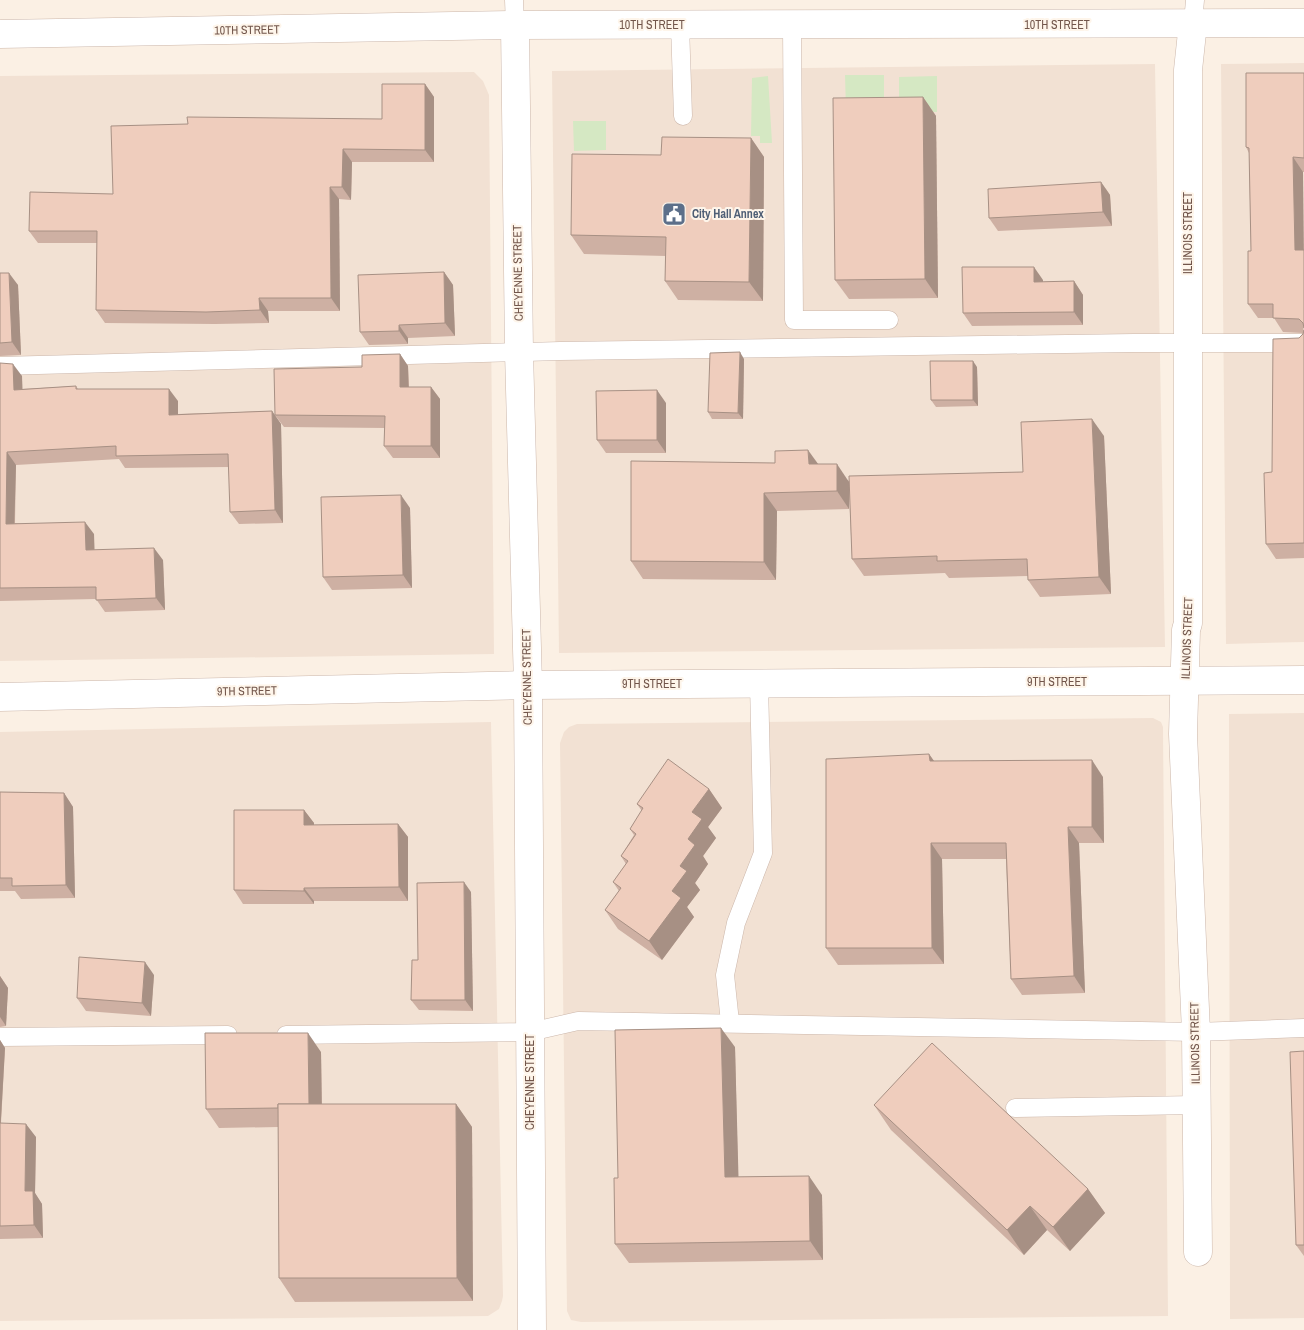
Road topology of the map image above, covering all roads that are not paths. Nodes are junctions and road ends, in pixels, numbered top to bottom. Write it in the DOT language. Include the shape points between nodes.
graph roads {
  1 [pos="515,12"];
  2 [pos="1194,12"];
  3 [pos="1304,23"];
  4 [pos="680,25"];
  5 [pos="792,25"];
  6 [pos="0,34"];
  7 [pos="682,116"];
  8 [pos="890,320"];
  9 [pos="1188,343"];
  10 [pos="1304,343"];
  11 [pos="519,352"];
  12 [pos="0,366"];
  13 [pos="1186,680"];
  14 [pos="1304,680"];
  15 [pos="759,683"];
  16 [pos="528,684"];
  17 [pos="0,697"];
  18 [pos="730,1022"];
  19 [pos="1304,1028"];
  20 [pos="530,1032"];
  21 [pos="1196,1032"];
  22 [pos="248,1035"];
  23 [pos="267,1035"];
  24 [pos="0,1037"];
  25 [pos="1196,1105"];
  26 [pos="1015,1108"];
  27 [pos="1198,1252"];
  28 [pos="532,1330"];
  1 -- 4 [label="street, 10TH STREET"];
  1 -- 6 [label="street, 10TH STREET"];
  1 -- 11 [label="street, CHEYENNE STREET"];
  2 -- 3 [label="street, 10TH STREET"];
  2 -- 5 [label="street, 10TH STREET"];
  2 -- 9 [label="street, ILLINOIS STREET" via="1188,70"];
  4 -- 5 [label="street, 10TH STREET"];
  4 -- 7 [label="lane"];
  5 -- 8 [label="lane" via="794,320"];
  9 -- 10 [label="lane"];
  9 -- 11 [label="lane"];
  9 -- 13 [label="street, ILLINOIS STREET"];
  11 -- 12 [label="lane"];
  11 -- 16 [label="street, CHEYENNE STREET"];
  13 -- 14 [label="street, 9TH STREET"];
  13 -- 15 [label="street, 9TH STREET"];
  13 -- 21 [label="street, ILLINOIS STREET" via="1183,734"];
  15 -- 16 [label="street, 9TH STREET"];
  15 -- 18 [label="lane" via="764,853 736,923 725,975"];
  16 -- 17 [label="street, 9TH STREET"];
  16 -- 20 [label="street, CHEYENNE STREET"];
  18 -- 20 [label="lane" via="578,1020"];
  18 -- 21 [label="lane"];
  19 -- 21 [label="lane"];
  20 -- 23 [label="lane"];
  20 -- 28 [label="street, CHEYENNE STREET"];
  21 -- 25 [label="street, ILLINOIS STREET"];
  22 -- 24 [label="lane"];
  25 -- 26 [label="lane"];
  25 -- 27 [label="street, ILLINOIS STREET"];
}
